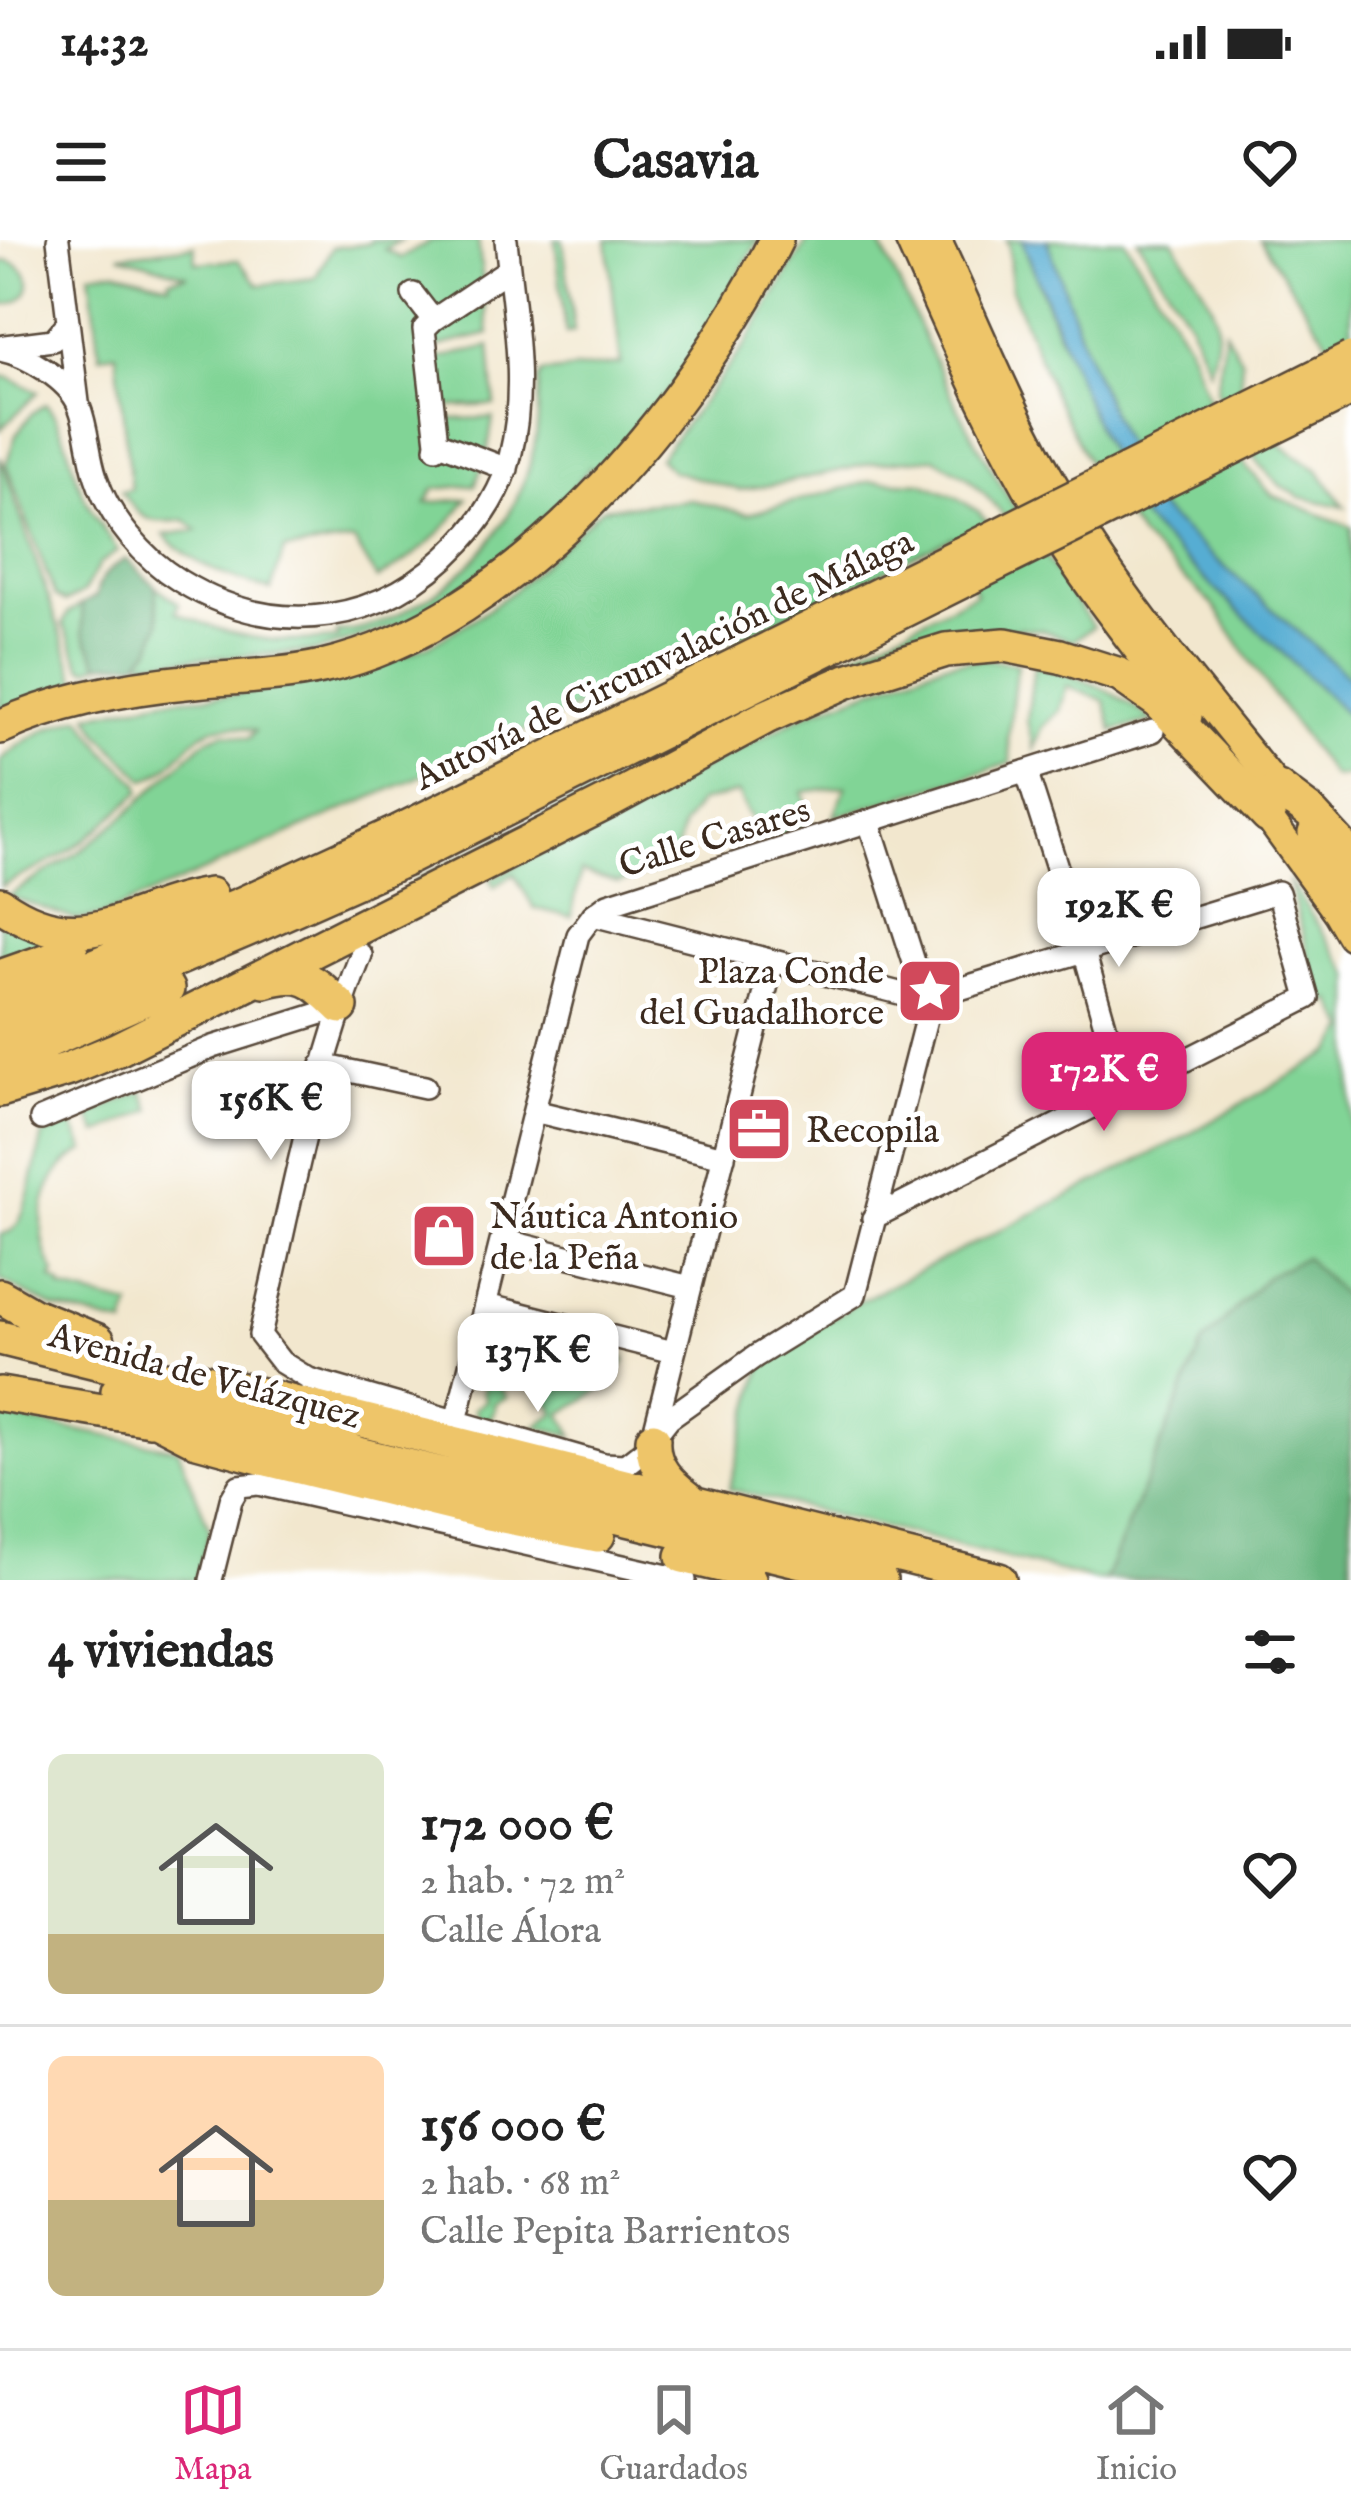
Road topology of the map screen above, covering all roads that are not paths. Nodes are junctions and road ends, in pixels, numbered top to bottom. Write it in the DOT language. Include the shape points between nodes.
graph roads {
  1 [pos="58,240"];
  2 [pos="506,240"];
  3 [pos="776,240"];
  4 [pos="909,240"];
  5 [pos="938,240"];
  6 [pos="509,269"];
  7 [pos="413,294"];
  8 [pos="433,320"];
  9 [pos="68,323"];
  10 [pos="0,349"];
  11 [pos="1351,359"];
  12 [pos="1351,389"];
  13 [pos="78,402"];
  14 [pos="507,469"];
  15 [pos="966,566"];
  16 [pos="50,709"];
  17 [pos="0,727"];
  18 [pos="608,727"];
  19 [pos="1153,731"];
  20 [pos="0,741"];
  21 [pos="1026,771"];
  22 [pos="520,801"];
  23 [pos="1273,802"];
  24 [pos="869,822"];
  25 [pos="1351,857"];
  26 [pos="432,888"];
  27 [pos="1351,888"];
  28 [pos="210,895"];
  29 [pos="0,904"];
  30 [pos="593,915"];
  31 [pos="1351,936"];
  32 [pos="1084,951"];
  33 [pos="361,956"];
  34 [pos="772,961"];
  35 [pos="0,977"];
  36 [pos="235,990"];
  37 [pos="927,998"];
  38 [pos="0,1005"];
  39 [pos="340,1007"];
  40 [pos="0,1034"];
  41 [pos="322,1065"];
  42 [pos="0,1066"];
  43 [pos="425,1087"];
  44 [pos="0,1090"];
  45 [pos="1124,1092"];
  46 [pos="534,1111"];
  47 [pos="41,1119"];
  48 [pos="724,1157"];
  49 [pos="874,1219"];
  50 [pos="503,1240"];
  51 [pos="690,1287"];
  52 [pos="0,1296"];
  53 [pos="486,1305"];
  54 [pos="0,1316"];
  55 [pos="0,1338"];
  56 [pos="98,1341"];
  57 [pos="673,1352"];
  58 [pos="0,1362"];
  59 [pos="198,1379"];
  60 [pos="0,1394"];
  61 [pos="160,1421"];
  62 [pos="456,1421"];
  63 [pos="652,1439"];
  64 [pos="358,1454"];
  65 [pos="604,1464"];
  66 [pos="568,1472"];
  67 [pos="695,1503"];
  68 [pos="483,1511"];
  69 [pos="570,1554"];
  70 [pos="211,1580"];
  71 [pos="685,1580"];
  72 [pos="748,1580"];
  73 [pos="880,1580"];
  74 [pos="999,1580"];
  1 -- 9 [label="street"];
  2 -- 6 [label="street"];
  3 -- 16 [label="highway" via="724,334 647,438 574,516 473,601 353,659"];
  4 -- 23 [label="main road" via="1048,524 1101,600"];
  5 -- 23 [label="main road" via="1058,493"];
  6 -- 8 [label="street"];
  6 -- 14 [label="street" via="520,408"];
  7 -- 8 [label="street"];
  8 -- 14 [label="street" via="424,329 436,445"];
  9 -- 10 [label="street" via="52,340"];
  9 -- 13 [label="street"];
  10 -- 13 [label="street" via="41,368"];
  11 -- 15 [label="highway, Autovía de Circunvalación de Málaga, bridge"];
  12 -- 15 [label="highway, Autovía de Circunvalación de Málaga, bridge"];
  13 -- 14 [label="street" via="96,479 122,526 177,579 261,614 327,614 390,598 475,528"];
  15 -- 18 [label="highway, Autovía de Circunvalación de Málaga"];
  15 -- 22 [label="highway, Autovía de Circunvalación de Málaga"];
  16 -- 17 [label="highway"];
  16 -- 20 [label="highway"];
  18 -- 28 [label="highway" via="563,736"];
  18 -- 38 [label="highway, Autovía de Circunvalación de Málaga" via="244,903"];
  19 -- 21 [label="street, Calle Casares"];
  21 -- 24 [label="street, Calle Casares"];
  21 -- 32 [label="street"];
  22 -- 40 [label="highway, Autovía de Circunvalación de Málaga" via="404,860"];
  22 -- 42 [label="highway" via="484,833"];
  23 -- 25 [label="highway" via="1310,812"];
  23 -- 26 [label="highway" via="1120,675 1005,645 946,650 766,717"];
  23 -- 27 [label="main road"];
  23 -- 31 [label="main road"];
  24 -- 30 [label="street, Calle Casares"];
  24 -- 37 [label="street"];
  26 -- 33 [label="highway" via="377,929"];
  26 -- 36 [label="highway"];
  28 -- 29 [label="highway" via="107,927 60,931"];
  28 -- 35 [label="highway"];
  30 -- 34 [label="street"];
  30 -- 46 [label="street, Calle Casares" via="578,935"];
  32 -- 37 [label="street"];
  32 -- 45 [label="street"];
  32 -- 45 [label="street" via="1278,892 1308,998"];
  33 -- 39 [label="street"];
  34 -- 37 [label="street"];
  34 -- 48 [label="street"];
  36 -- 39 [label="highway" via="303,977"];
  36 -- 44 [label="highway" via="118,1049"];
  37 -- 49 [label="street"];
  39 -- 41 [label="street"];
  39 -- 47 [label="street" via="213,1047"];
  41 -- 43 [label="street"];
  41 -- 62 [label="street, Avenida de Velázquez" via="260,1335 281,1362 309,1379"];
  45 -- 49 [label="street"];
  46 -- 48 [label="street"];
  46 -- 50 [label="street, Calle Casares"];
  48 -- 51 [label="street"];
  49 -- 63 [label="street" via="855,1295 756,1356"];
  50 -- 51 [label="street"];
  50 -- 53 [label="street, Calle Casares"];
  51 -- 57 [label="street"];
  52 -- 56 [label="highway"];
  53 -- 57 [label="street"];
  53 -- 62 [label="street, Calle Casares"];
  54 -- 56 [label="highway"];
  55 -- 59 [label="highway, Avenida de Velázquez" via="161,1378"];
  56 -- 59 [label="highway"];
  57 -- 63 [label="street"];
  58 -- 64 [label="highway, Avenida de Velázquez"];
  59 -- 66 [label="highway, Avenida de Velázquez"];
  60 -- 61 [label="highway"];
  61 -- 64 [label="highway" via="314,1453"];
  61 -- 68 [label="highway" via="197,1440"];
  62 -- 65 [label="street, Avenida de Velázquez"];
  63 -- 65 [label="street" via="625,1465"];
  63 -- 67 [label="highway" via="660,1470"];
  64 -- 73 [label="highway, Avenida de Velázquez"];
  65 -- 66 [label="highway"];
  66 -- 67 [label="highway, Avenida de Velázquez"];
  67 -- 74 [label="highway, Avenida de Velázquez"];
  68 -- 69 [label="highway"];
  68 -- 72 [label="highway" via="733,1568"];
  69 -- 70 [label="street" via="259,1484 239,1486 231,1500"];
  69 -- 71 [label="street"];
}
